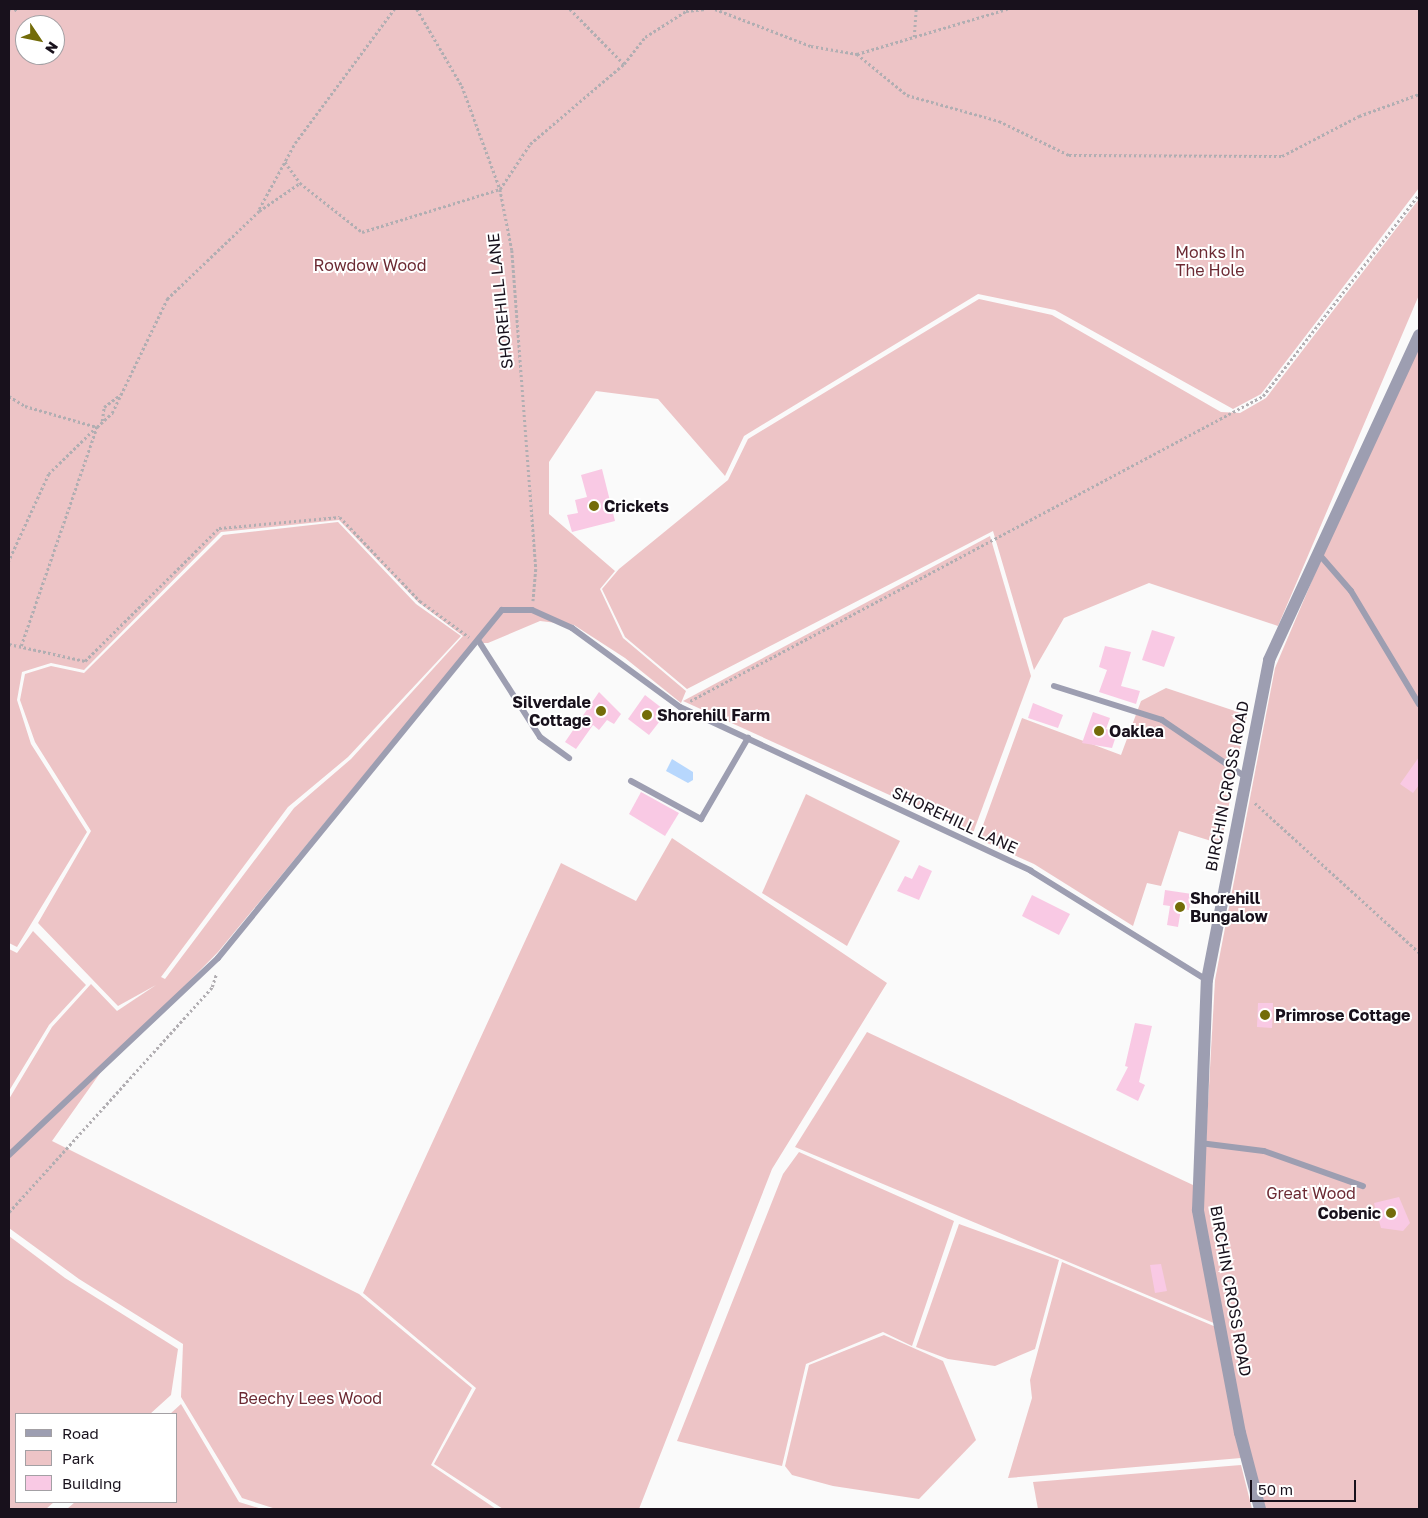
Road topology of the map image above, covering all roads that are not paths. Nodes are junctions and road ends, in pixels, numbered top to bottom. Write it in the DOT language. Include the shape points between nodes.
graph roads {
  1 [pos="1419,335"];
  2 [pos="1318,553"];
  3 [pos="477,641"];
  4 [pos="1054,686"];
  5 [pos="1419,704"];
  6 [pos="748,738"];
  7 [pos="569,758"];
  8 [pos="1244,776"];
  9 [pos="632,781"];
  10 [pos="1207,980"];
  11 [pos="1200,1143"];
  12 [pos="9,1155"];
  13 [pos="1363,1186"];
  14 [pos="1260,1509"];
  1 -- 2 [label="street, BIRCHIN CROSS ROAD"];
  2 -- 5 [label="lane" via="1350,591"];
  2 -- 8 [label="street, BIRCHIN CROSS ROAD" via="1270,660"];
  3 -- 6 [label="lane, SHOREHILL LANE" via="502,610 532,610 572,628 680,707"];
  3 -- 7 [label="lane" via="540,737"];
  3 -- 12 [label="lane" via="218,958"];
  4 -- 8 [label="lane" via="1162,720"];
  6 -- 9 [label="lane" via="701,819"];
  6 -- 10 [label="lane, SHOREHILL LANE" via="1031,871"];
  8 -- 10 [label="street, BIRCHIN CROSS ROAD"];
  10 -- 11 [label="street, BIRCHIN CROSS ROAD"];
  11 -- 13 [label="lane" via="1264,1151"];
  11 -- 14 [label="street, BIRCHIN CROSS ROAD" via="1198,1210 1240,1433"];
}
